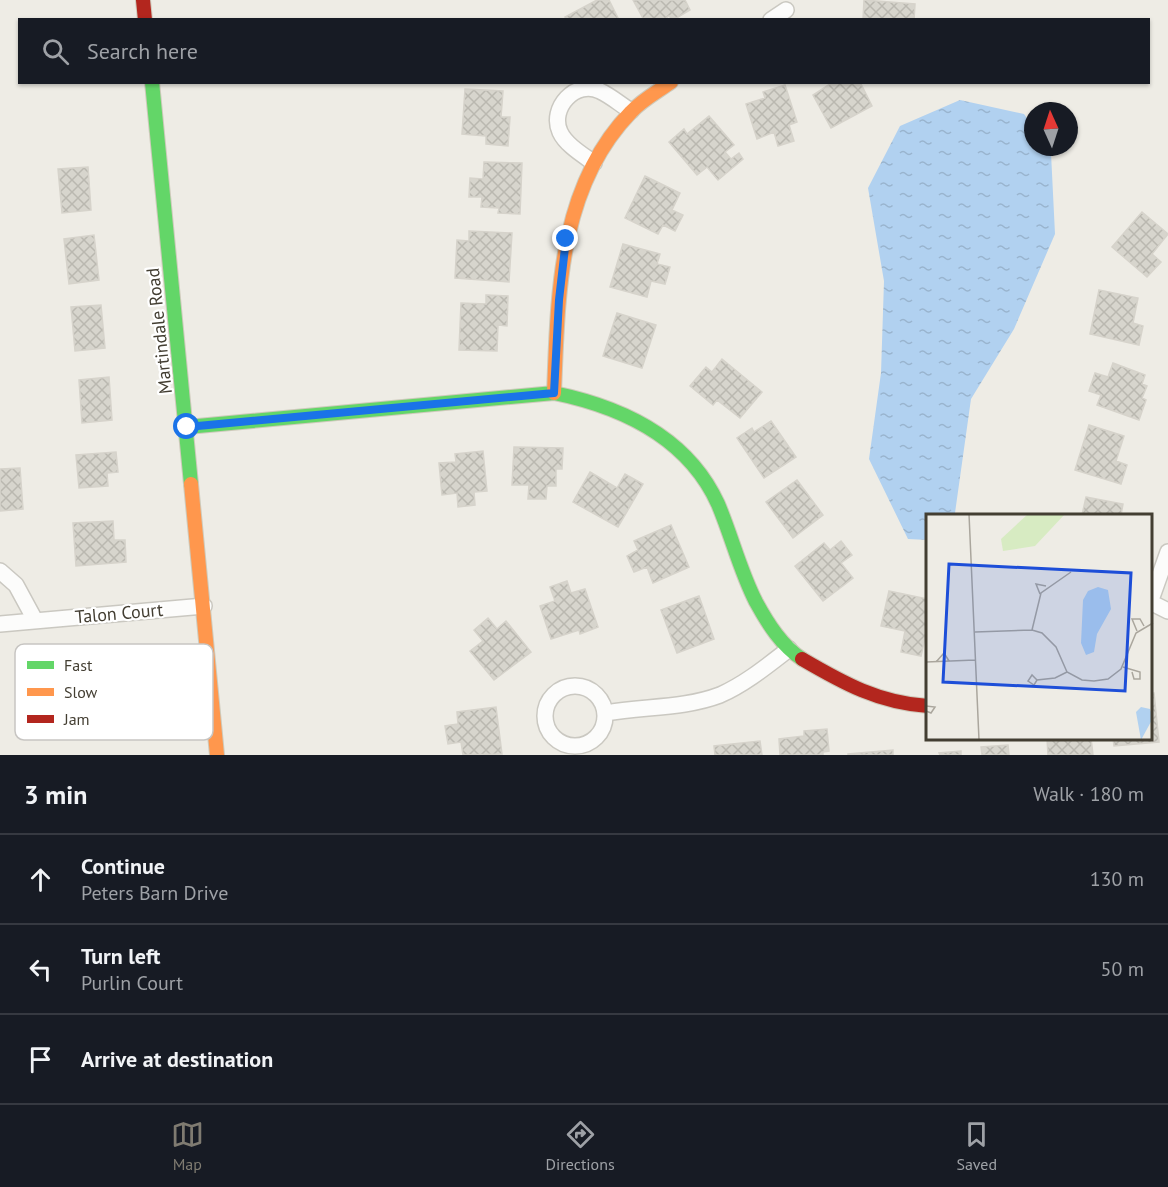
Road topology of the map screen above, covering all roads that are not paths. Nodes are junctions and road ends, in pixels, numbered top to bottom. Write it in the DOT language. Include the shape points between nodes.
graph roads {
  1 [pos="143,0"];
  2 [pos="786,10"];
  3 [pos="146,18"];
  4 [pos="774,18"];
  5 [pos="152,84"];
  6 [pos="668,84"];
  7 [pos="631,111"];
  8 [pos="594,164"];
  9 [pos="554,393"];
  10 [pos="187,427"];
  11 [pos="1168,552"];
  12 [pos="0,571"];
  13 [pos="1153,594"];
  14 [pos="1153,604"];
  15 [pos="204,606"];
  16 [pos="1168,611"];
  17 [pos="35,620"];
  18 [pos="0,624"];
  19 [pos="207,644"];
  20 [pos="789,649"];
  21 [pos="926,706"];
  22 [pos="213,709"];
  23 [pos="606,713"];
  24 [pos="217,755"];
  1 -- 3 [label="street"];
  2 -- 4 [label="street"];
  5 -- 10 [label="street, Martindale Road"];
  6 -- 7 [label="street"];
  7 -- 8 [label="street"];
  7 -- 8 [label="street" via="600,91 585,88 572,92 563,102 558,115 560,132"];
  8 -- 9 [label="street" via="573,211 566,239"];
  9 -- 10 [label="street"];
  9 -- 20 [label="street" via="620,410 659,433 690,461 714,495 745,579"];
  10 -- 15 [label="street, Martindale Road"];
  11 -- 13 [label="street"];
  12 -- 17 [label="street" via="16,585"];
  14 -- 16 [label="street"];
  15 -- 17 [label="street, Talon Court"];
  15 -- 19 [label="street, Martindale Road"];
  17 -- 18 [label="street, Talon Court"];
  20 -- 21 [label="street" via="860,692"];
  20 -- 23 [label="street" via="744,683 719,695"];
  22 -- 24 [label="street, Martindale Road"];
  23 -- 23 [label="street" via="594,691 569,685 557,690 544,712 551,736 574,747 597,737"];
}
